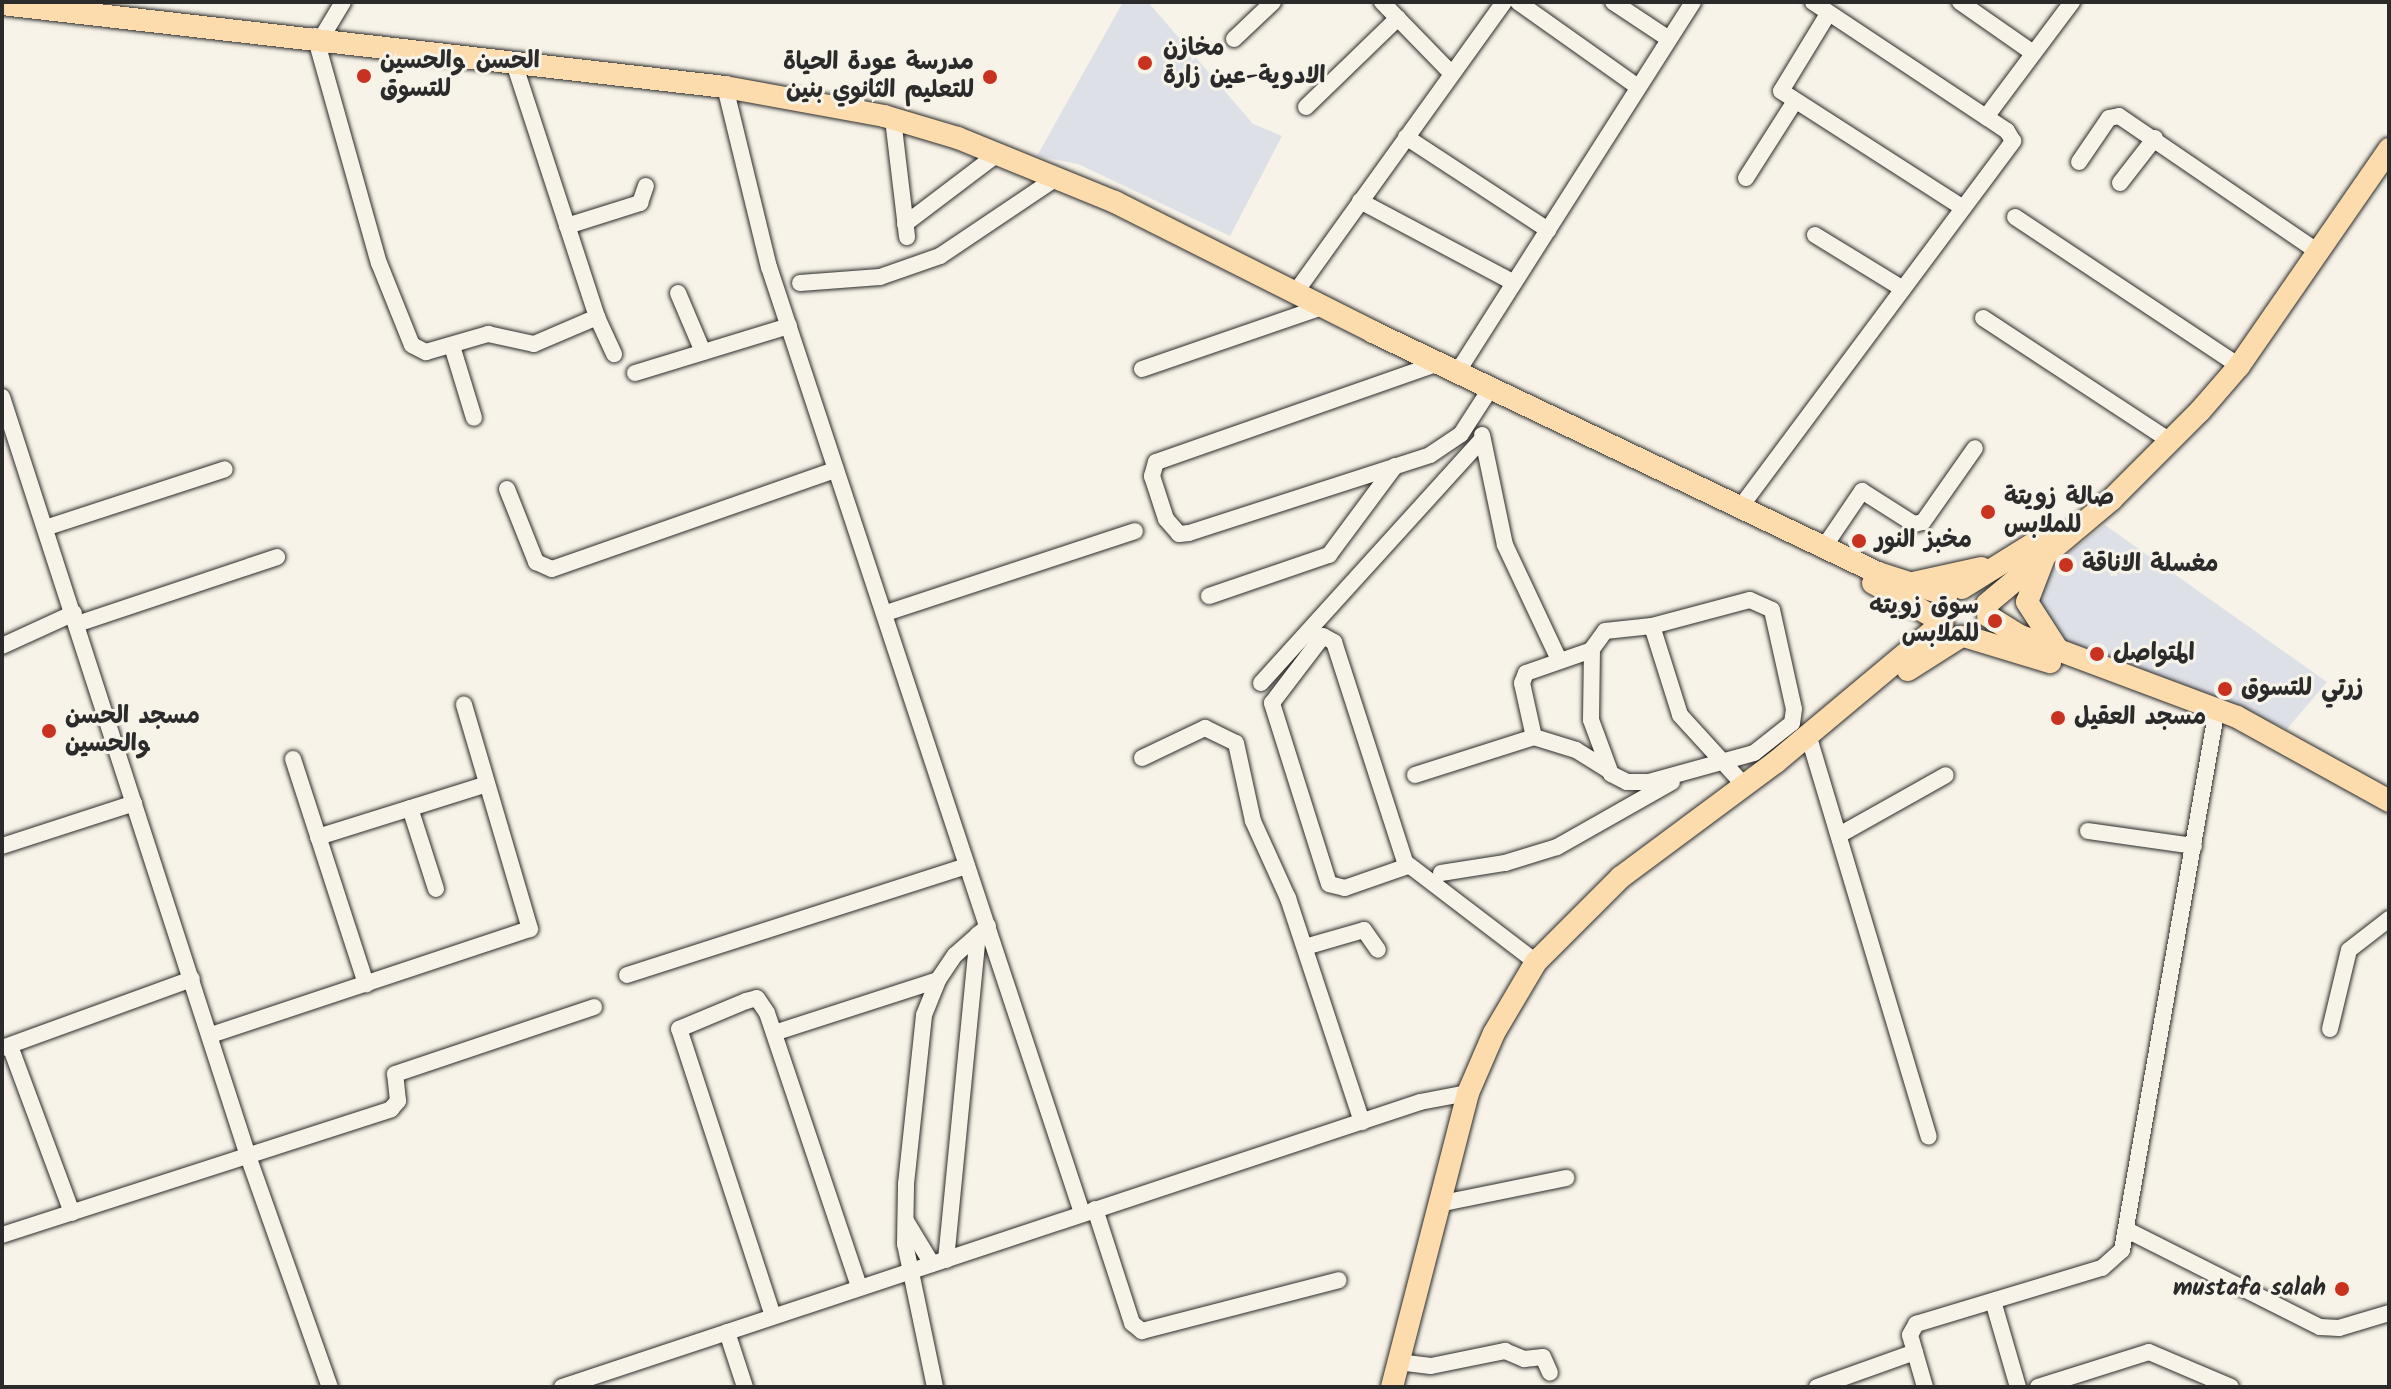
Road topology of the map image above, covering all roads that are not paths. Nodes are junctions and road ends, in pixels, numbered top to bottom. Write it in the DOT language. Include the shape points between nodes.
graph roads {
  1 [pos="343,2"];
  2 [pos="1273,2"];
  3 [pos="1382,2"];
  4 [pos="1504,2"];
  5 [pos="1518,2"];
  6 [pos="1613,2"];
  7 [pos="1693,2"];
  8 [pos="1813,2"];
  9 [pos="1960,2"];
  10 [pos="2072,2"];
  11 [pos="2,4"];
  12 [pos="58,6"];
  13 [pos="1828,14"];
  14 [pos="1398,18"];
  15 [pos="319,37"];
  16 [pos="1234,39"];
  17 [pos="1669,39"];
  18 [pos="2033,53"];
  19 [pos="514,63"];
  20 [pos="1450,72"];
  21 [pos="725,87"];
  22 [pos="1638,87"];
  23 [pos="1795,101"];
  24 [pos="1306,107"];
  25 [pos="1986,117"];
  26 [pos="893,119"];
  27 [pos="1406,137"];
  28 [pos="2155,138"];
  29 [pos="2389,149"];
  30 [pos="1000,152"];
  31 [pos="2079,162"];
  32 [pos="1059,176"];
  33 [pos="1746,178"];
  34 [pos="2120,183"];
  35 [pos="646,186"];
  36 [pos="1360,201"];
  37 [pos="1963,208"];
  38 [pos="2015,217"];
  39 [pos="567,226"];
  40 [pos="1548,230"];
  41 [pos="1815,235"];
  42 [pos="2318,252"];
  43 [pos="800,283"];
  44 [pos="1514,283"];
  45 [pos="1903,289"];
  46 [pos="678,293"];
  47 [pos="1295,293"];
  48 [pos="1322,307"];
  49 [pos="597,317"];
  50 [pos="1983,318"];
  51 [pos="789,326"];
  52 [pos="452,346"];
  53 [pos="703,352"];
  54 [pos="614,354"];
  55 [pos="2239,366"];
  56 [pos="1448,367"];
  57 [pos="1142,369"];
  58 [pos="635,373"];
  59 [pos="1492,386"];
  60 [pos="2,397"];
  61 [pos="1479,409"];
  62 [pos="474,418"];
  63 [pos="1482,439"];
  64 [pos="2172,442"];
  65 [pos="1975,448"];
  66 [pos="1395,466"];
  67 [pos="225,469"];
  68 [pos="835,470"];
  69 [pos="1668,474"];
  70 [pos="2133,480"];
  71 [pos="507,489"];
  72 [pos="1742,505"];
  73 [pos="45,528"];
  74 [pos="1135,531"];
  75 [pos="1824,547"];
  76 [pos="2047,551"];
  77 [pos="277,557"];
  78 [pos="2012,557"];
  79 [pos="1908,584"];
  80 [pos="1954,592"];
  81 [pos="1209,596"];
  82 [pos="1988,610"];
  83 [pos="886,613"];
  84 [pos="75,618"];
  85 [pos="1942,622"];
  86 [pos="1652,626"];
  87 [pos="1964,637"];
  88 [pos="2,646"];
  89 [pos="1592,650"];
  90 [pos="2059,651"];
  91 [pos="1559,660"];
  92 [pos="1261,683"];
  93 [pos="464,705"];
  94 [pos="2215,720"];
  95 [pos="2263,733"];
  96 [pos="1534,737"];
  97 [pos="1810,741"];
  98 [pos="1142,758"];
  99 [pos="293,759"];
  100 [pos="1722,762"];
  101 [pos="1776,762"];
  102 [pos="1608,770"];
  103 [pos="1691,771"];
  104 [pos="1415,775"];
  105 [pos="1946,775"];
  106 [pos="487,784"];
  107 [pos="1744,785"];
  108 [pos="2389,801"];
  109 [pos="134,803"];
  110 [pos="410,808"];
  111 [pos="2088,831"];
  112 [pos="1841,834"];
  113 [pos="318,837"];
  114 [pos="2,846"];
  115 [pos="2194,846"];
  116 [pos="967,866"];
  117 [pos="1408,866"];
  118 [pos="1441,873"];
  119 [pos="436,889"];
  120 [pos="2389,919"];
  121 [pos="983,930"];
  122 [pos="1305,947"];
  123 [pos="1378,950"];
  124 [pos="1536,962"];
  125 [pos="627,975"];
  126 [pos="192,979"];
  127 [pos="938,980"];
  128 [pos="366,984"];
  129 [pos="594,1007"];
  130 [pos="2330,1029"];
  131 [pos="774,1033"];
  132 [pos="211,1035"];
  133 [pos="6,1047"];
  134 [pos="1468,1093"];
  135 [pos="1362,1122"];
  136 [pos="1929,1137"];
  137 [pos="248,1156"];
  138 [pos="1566,1178"];
  139 [pos="1438,1204"];
  140 [pos="1089,1211"];
  141 [pos="72,1213"];
  142 [pos="905,1220"];
  143 [pos="2127,1230"];
  144 [pos="2,1235"];
  145 [pos="939,1262"];
  146 [pos="908,1271"];
  147 [pos="1339,1280"];
  148 [pos="859,1287"];
  149 [pos="1993,1301"];
  150 [pos="2389,1313"];
  151 [pos="773,1316"];
  152 [pos="727,1332"];
  153 [pos="1915,1352"];
  154 [pos="1398,1362"];
  155 [pos="1550,1373"];
  156 [pos="589,1382"];
  157 [pos="2224,1384"];
  158 [pos="330,1387"];
  159 [pos="562,1387"];
  160 [pos="745,1387"];
  161 [pos="935,1387"];
  162 [pos="1392,1387"];
  163 [pos="1817,1387"];
  164 [pos="1925,1387"];
  165 [pos="2018,1387"];
  166 [pos="2038,1387"];
  167 [pos="2198,1387"];
  1 -- 15 [label="street"];
  2 -- 16 [label="street"];
  3 -- 14 [label="street"];
  4 -- 20 [label="street"];
  5 -- 22 [label="street"];
  6 -- 17 [label="street"];
  7 -- 17 [label="street"];
  8 -- 13 [label="street"];
  9 -- 18 [label="street"];
  10 -- 18 [label="street"];
  11 -- 12 [label="main road"];
  12 -- 15 [label="main road"];
  13 -- 23 [label="street" via="1781,85"];
  13 -- 25 [label="street"];
  14 -- 20 [label="street"];
  14 -- 24 [label="street"];
  15 -- 19 [label="main road"];
  15 -- 52 [label="street" via="379,263 412,345 426,352"];
  17 -- 22 [label="street"];
  18 -- 25 [label="street"];
  19 -- 21 [label="main road"];
  19 -- 39 [label="street"];
  20 -- 27 [label="street"];
  21 -- 26 [label="main road"];
  21 -- 51 [label="street"];
  22 -- 40 [label="street"];
  23 -- 33 [label="street"];
  23 -- 37 [label="street"];
  25 -- 37 [label="street" via="2013,141"];
  26 -- 30 [label="main road"];
  26 -- 30 [label="street" via="906,230"];
  27 -- 36 [label="street"];
  27 -- 40 [label="street"];
  28 -- 31 [label="street" via="2115,115"];
  28 -- 34 [label="street"];
  28 -- 42 [label="street"];
  29 -- 42 [label="main road"];
  30 -- 32 [label="main road"];
  32 -- 43 [label="street" via="940,256 880,277"];
  32 -- 47 [label="main road"];
  35 -- 39 [label="street" via="640,203"];
  36 -- 44 [label="street"];
  36 -- 47 [label="street"];
  37 -- 45 [label="street"];
  38 -- 55 [label="street"];
  39 -- 49 [label="street"];
  40 -- 44 [label="street"];
  41 -- 45 [label="street"];
  42 -- 55 [label="main road"];
  44 -- 56 [label="street"];
  45 -- 72 [label="street"];
  46 -- 53 [label="street"];
  47 -- 48 [label="main road"];
  48 -- 56 [label="main road"];
  48 -- 57 [label="street"];
  49 -- 52 [label="street" via="534,344 488,334"];
  49 -- 54 [label="street"];
  50 -- 64 [label="street"];
  51 -- 53 [label="street"];
  51 -- 68 [label="street"];
  52 -- 62 [label="street"];
  53 -- 58 [label="street"];
  55 -- 64 [label="main road"];
  56 -- 59 [label="main road"];
  56 -- 66 [label="street" via="1169,455 1156,462 1152,476 1166,519 1179,534"];
  59 -- 61 [label="street"];
  59 -- 69 [label="main road"];
  60 -- 73 [label="street"];
  61 -- 63 [label="street"];
  61 -- 66 [label="street" via="1450,445"];
  63 -- 91 [label="street" via="1505,545"];
  63 -- 92 [label="street"];
  64 -- 70 [label="main road"];
  65 -- 75 [label="street" via="1923,522 1914,524 1862,491"];
  66 -- 81 [label="street" via="1329,555"];
  67 -- 73 [label="street"];
  68 -- 71 [label="street" via="552,569 536,562"];
  68 -- 83 [label="street"];
  69 -- 72 [label="main road"];
  69 -- 85 [label="main road" via="1702,498"];
  70 -- 76 [label="main road"];
  70 -- 78 [label="main road"];
  72 -- 75 [label="main road"];
  73 -- 84 [label="street"];
  74 -- 83 [label="street"];
  75 -- 79 [label="main road"];
  76 -- 82 [label="main road"];
  76 -- 90 [label="main road" via="2027,602"];
  77 -- 84 [label="street"];
  78 -- 79 [label="main road"];
  78 -- 80 [label="main road"];
  79 -- 80 [label="main road"];
  80 -- 82 [label="main road" via="1980,594"];
  80 -- 85 [label="main road"];
  82 -- 87 [label="main road" via="1983,628"];
  82 -- 90 [label="main road" via="2008,631"];
  83 -- 116 [label="street"];
  84 -- 88 [label="street"];
  84 -- 109 [label="street"];
  85 -- 87 [label="main road"];
  85 -- 101 [label="main road"];
  86 -- 89 [label="street" via="1605,631"];
  86 -- 100 [label="street" via="1680,715"];
  86 -- 100 [label="street" via="1750,600 1772,610 1794,709 1792,723 1754,753"];
  87 -- 94 [label="main road"];
  87 -- 97 [label="main road"];
  89 -- 91 [label="street"];
  89 -- 102 [label="street" via="1591,720"];
  90 -- 95 [label="main road" via="2237,717"];
  91 -- 96 [label="street" via="1523,676"];
  93 -- 106 [label="street"];
  94 -- 95 [label="main road"];
  94 -- 115 [label="street"];
  95 -- 108 [label="main road"];
  96 -- 102 [label="street" via="1576,750"];
  96 -- 104 [label="street"];
  97 -- 101 [label="main road"];
  97 -- 112 [label="street"];
  98 -- 122 [label="street" via="1205,728 1236,743 1253,821"];
  99 -- 113 [label="street"];
  100 -- 103 [label="street"];
  100 -- 107 [label="street"];
  101 -- 107 [label="main road"];
  102 -- 103 [label="street" via="1627,782"];
  103 -- 118 [label="street" via="1557,847"];
  105 -- 112 [label="street"];
  106 -- 110 [label="street"];
  106 -- 128 [label="street" via="533,925"];
  107 -- 124 [label="main road" via="1621,877"];
  109 -- 114 [label="street"];
  109 -- 126 [label="street"];
  110 -- 113 [label="street"];
  110 -- 119 [label="street"];
  111 -- 115 [label="street"];
  112 -- 136 [label="street"];
  113 -- 128 [label="street"];
  115 -- 143 [label="street"];
  116 -- 121 [label="street"];
  116 -- 125 [label="street"];
  117 -- 117 [label="street" via="1334,642 1323,636 1272,703 1329,884 1345,888"];
  117 -- 124 [label="street"];
  120 -- 130 [label="street" via="2349,950"];
  121 -- 127 [label="street"];
  121 -- 140 [label="street"];
  121 -- 145 [label="street"];
  122 -- 123 [label="street" via="1364,930"];
  122 -- 135 [label="street"];
  124 -- 134 [label="main road" via="1494,1033"];
  126 -- 132 [label="street"];
  126 -- 133 [label="street"];
  127 -- 131 [label="street"];
  127 -- 142 [label="street" via="924,1015"];
  128 -- 132 [label="street"];
  129 -- 137 [label="street" via="395,1074 398,1101 391,1109"];
  131 -- 148 [label="street"];
  131 -- 151 [label="street" via="757,998 679,1029"];
  132 -- 137 [label="street"];
  133 -- 141 [label="street"];
  134 -- 135 [label="street" via="1439,1096"];
  134 -- 139 [label="main road"];
  135 -- 140 [label="street"];
  137 -- 141 [label="street"];
  137 -- 158 [label="street"];
  138 -- 139 [label="street"];
  139 -- 154 [label="main road"];
  140 -- 145 [label="street"];
  140 -- 147 [label="street" via="1132,1323 1142,1331"];
  141 -- 144 [label="street"];
  142 -- 145 [label="street"];
  142 -- 146 [label="street"];
  143 -- 149 [label="street" via="2113,1263"];
  143 -- 150 [label="street" via="2320,1327 2339,1328"];
  145 -- 146 [label="street"];
  146 -- 148 [label="street"];
  146 -- 161 [label="street"];
  148 -- 151 [label="street"];
  149 -- 153 [label="street" via="1916,1324 1910,1335"];
  149 -- 165 [label="street"];
  151 -- 152 [label="street"];
  152 -- 156 [label="street"];
  152 -- 160 [label="street"];
  153 -- 163 [label="street"];
  153 -- 164 [label="street"];
  154 -- 155 [label="street" via="1443,1365 1500,1351 1524,1359 1543,1357"];
  154 -- 162 [label="main road"];
  156 -- 159 [label="street"];
  157 -- 166 [label="street" via="2149,1352"];
  157 -- 167 [label="street"];
}
